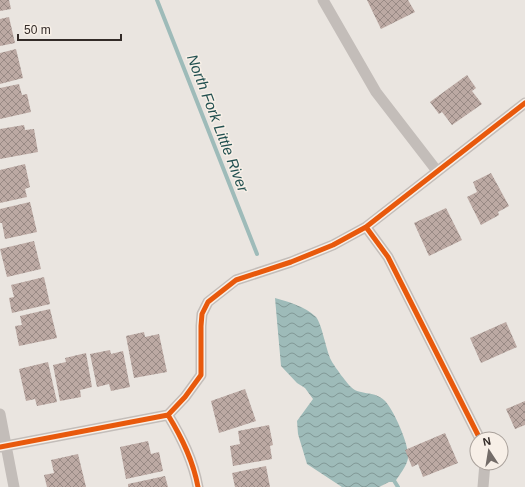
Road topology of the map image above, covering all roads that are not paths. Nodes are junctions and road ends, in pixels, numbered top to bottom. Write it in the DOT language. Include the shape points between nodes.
graph roads {
  1 [pos="322,0"];
  2 [pos="525,103"];
  3 [pos="437,171"];
  4 [pos="366,227"];
  5 [pos="0,414"];
  6 [pos="168,415"];
  7 [pos="476,431"];
  8 [pos="3,446"];
  9 [pos="484,471"];
  10 [pos="14,487"];
  11 [pos="198,487"];
  12 [pos="483,487"];
  1 -- 3 [label="street" via="376,92"];
  2 -- 3 [label="street"];
  3 -- 4 [label="street"];
  4 -- 6 [label="street" via="333,246 236,280 208,302 200,326 201,375"];
  4 -- 7 [label="street" via="388,257"];
  5 -- 8 [label="street"];
  6 -- 8 [label="street"];
  6 -- 11 [label="street" via="184,439"];
  8 -- 10 [label="street"];
  9 -- 12 [label="street"];
}
